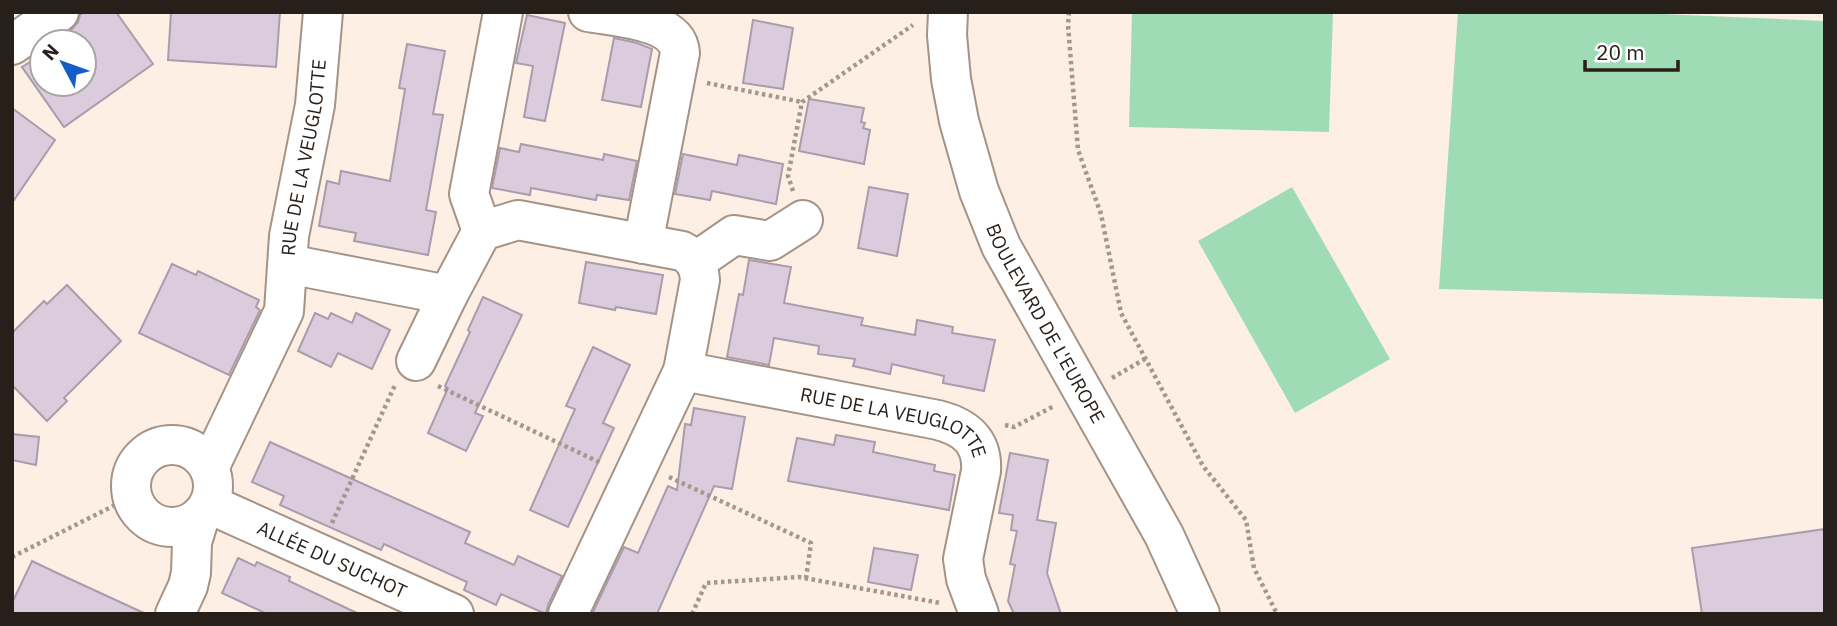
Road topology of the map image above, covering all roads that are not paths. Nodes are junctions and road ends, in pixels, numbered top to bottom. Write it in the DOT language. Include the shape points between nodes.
graph roads {
  1 [pos="58,12"];
  2 [pos="323,12"];
  3 [pos="503,12"];
  4 [pos="588,12"];
  5 [pos="933,17"];
  6 [pos="12,44"];
  7 [pos="803,220"];
  8 [pos="482,231"];
  9 [pos="643,244"];
  10 [pos="695,262"];
  11 [pos="288,264"];
  12 [pos="448,295"];
  13 [pos="416,361"];
  14 [pos="683,371"];
  15 [pos="206,496"];
  16 [pos="977,607"];
  17 [pos="175,614"];
  18 [pos="454,614"];
  19 [pos="568,614"];
  20 [pos="1199,614"];
  1 -- 6 [label="street"];
  2 -- 11 [label="street, RUE DE LA VEUGLOTTE" via="315,106 289,236"];
  3 -- 8 [label="street" via="469,194"];
  4 -- 9 [label="street" via="649,23 670,33 680,45"];
  5 -- 20 [label="street, BOULEVARD DE L'EUROPE" via="947,35 959,121 979,191 1002,246 1164,535"];
  7 -- 10 [label="street" via="770,241 734,235"];
  8 -- 9 [label="street" via="518,220"];
  8 -- 12 [label="street"];
  9 -- 10 [label="street" via="682,251"];
  10 -- 14 [label="street" via="699,280"];
  11 -- 12 [label="street, RUE DE LA VEUGLOTTE"];
  11 -- 15 [label="street" via="284,311"];
  12 -- 13 [label="street"];
  14 -- 16 [label="street, RUE DE LA VEUGLOTTE" via="937,420 964,432 976,445 981,462 963,559"];
  14 -- 19 [label="street"];
  15 -- 15 [label="street" via="189,524 161,527 148,520 131,497 133,469 142,457 166,444 191,449 202,457"];
  15 -- 17 [label="street" via="192,542 188,586"];
  15 -- 18 [label="street, ALLÉE DU SUCHOT"];
}
